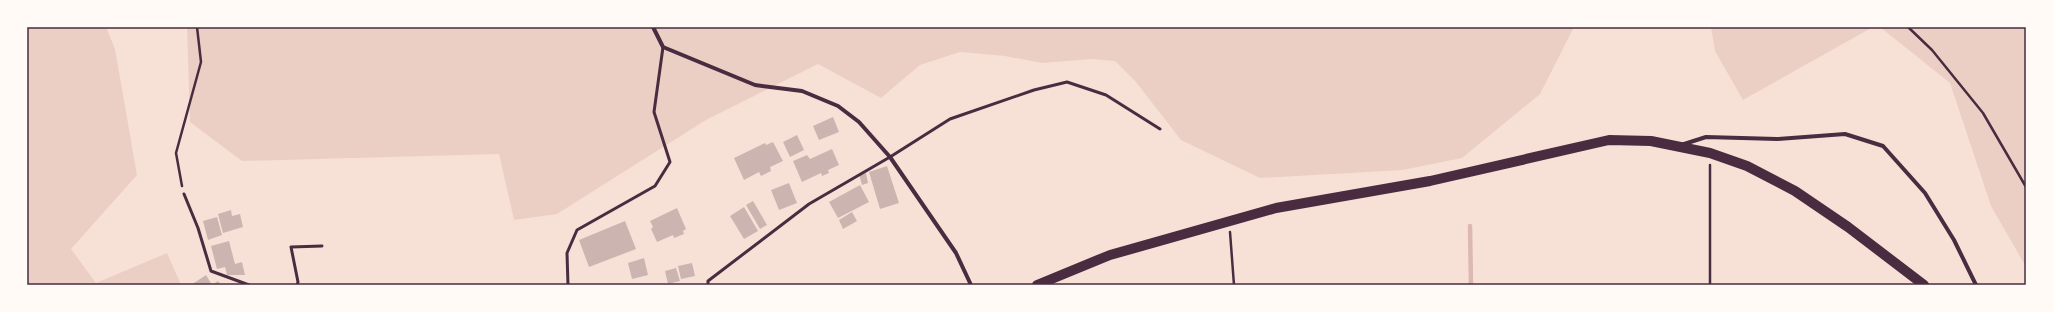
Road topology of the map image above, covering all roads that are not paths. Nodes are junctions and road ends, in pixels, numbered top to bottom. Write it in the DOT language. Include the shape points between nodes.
graph roads {
  1 [pos="652,27"];
  2 [pos="663,47"];
  3 [pos="1160,129"];
  4 [pos="1678,146"];
  5 [pos="890,157"];
  6 [pos="184,194"];
  7 [pos="322,246"];
  8 [pos="249,285"];
  9 [pos="297,285"];
  10 [pos="568,285"];
  11 [pos="708,285"];
  12 [pos="971,285"];
  13 [pos="1037,285"];
  14 [pos="1924,285"];
  15 [pos="1976,285"];
  1 -- 2 [label="street"];
  2 -- 5 [label="street" via="755,86 802,91 838,106 859,122"];
  2 -- 10 [label="lane" via="654,112 670,162 655,186 577,230 567,253"];
  3 -- 5 [label="lane" via="1106,95 1067,82 1034,90 950,120"];
  4 -- 13 [label="main road" via="1651,141 1609,140 1430,181 1276,208 1110,255"];
  4 -- 14 [label="main road" via="1710,153 1747,166 1795,191 1848,227"];
  4 -- 15 [label="street" via="1706,137 1777,139 1845,134 1883,146 1925,193 1954,240"];
  5 -- 11 [label="lane" via="809,204 708,281"];
  5 -- 12 [label="street" via="956,253"];
  6 -- 8 [label="lane" via="211,271"];
  7 -- 9 [label="lane" via="291,247"];
}
